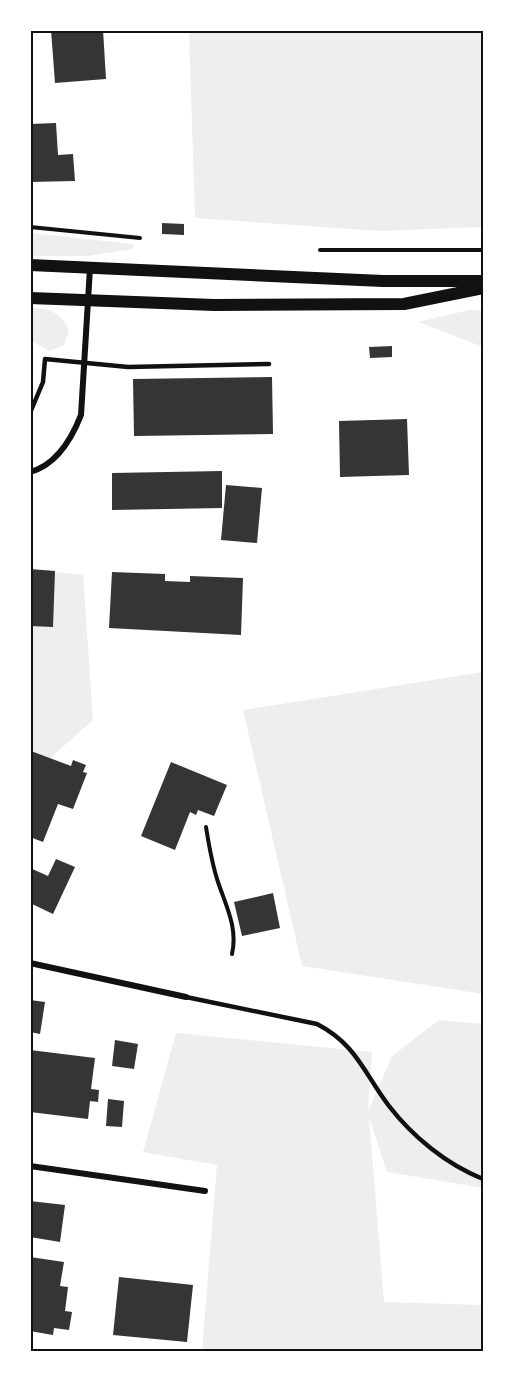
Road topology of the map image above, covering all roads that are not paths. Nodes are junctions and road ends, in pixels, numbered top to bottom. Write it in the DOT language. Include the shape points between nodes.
graph roads {
  1 [pos="30,265"];
  2 [pos="90,267"];
  3 [pos="483,282"];
  4 [pos="483,288"];
  5 [pos="30,298"];
  6 [pos="88,302"];
  7 [pos="85,364"];
  8 [pos="269,364"];
  9 [pos="30,413"];
  10 [pos="30,472"];
  11 [pos="30,963"];
  12 [pos="186,997"];
  13 [pos="30,1166"];
  14 [pos="483,1179"];
  15 [pos="205,1191"];
  1 -- 2 [label="main road"];
  2 -- 3 [label="main road"];
  2 -- 6 [label="street"];
  4 -- 6 [label="main road" via="404,304"];
  5 -- 6 [label="main road"];
  6 -- 7 [label="street"];
  7 -- 8 [label="lane"];
  7 -- 9 [label="lane" via="45,359 43,382"];
  7 -- 10 [label="street" via="81,415 73,437 56,457"];
  11 -- 12 [label="street"];
  12 -- 14 [label="lane" via="317,1024 336,1034 357,1055 403,1122 436,1153"];
  13 -- 15 [label="street"];
}
